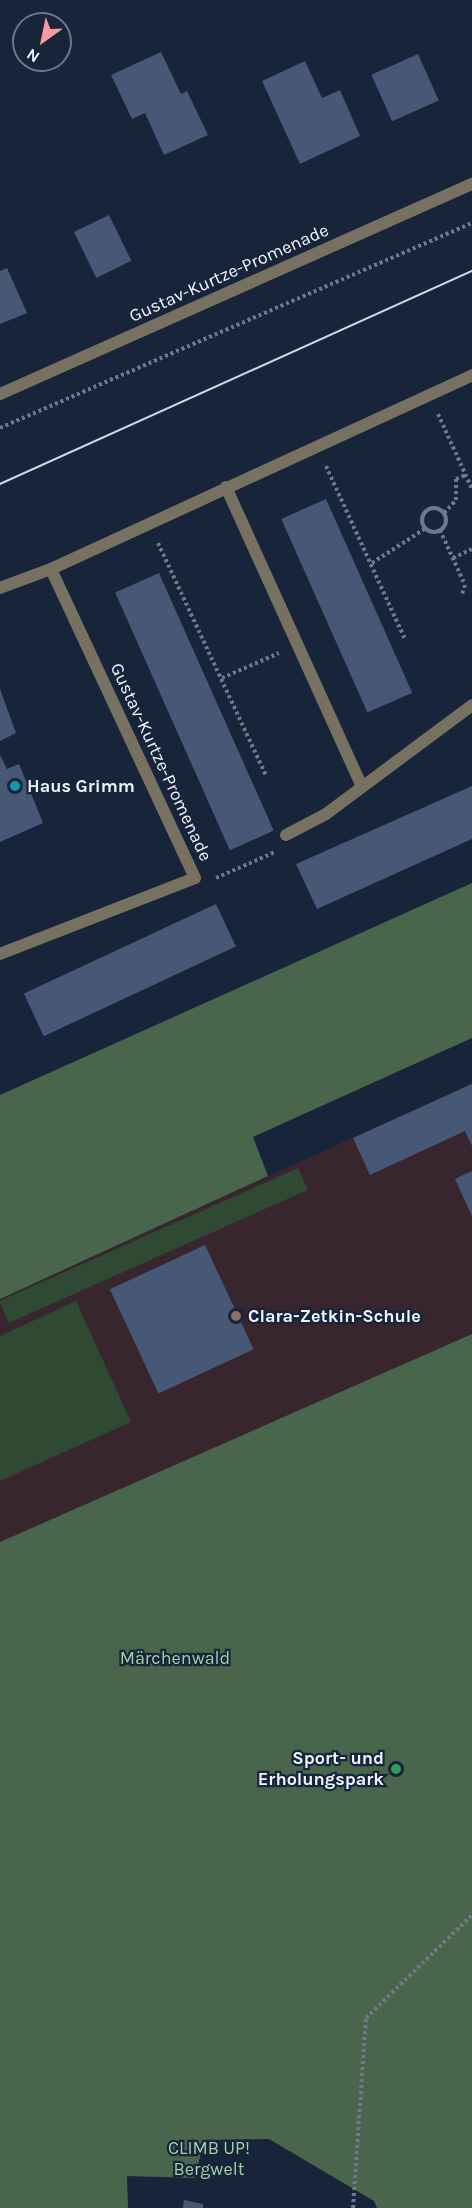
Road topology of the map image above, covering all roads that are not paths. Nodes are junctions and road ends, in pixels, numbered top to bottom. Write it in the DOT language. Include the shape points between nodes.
graph roads {
  1 [pos="472,184"];
  2 [pos="472,375"];
  3 [pos="0,394"];
  4 [pos="226,487"];
  5 [pos="51,569"];
  6 [pos="0,588"];
  7 [pos="472,705"];
  8 [pos="362,787"];
  9 [pos="286,835"];
  10 [pos="0,954"];
  1 -- 3 [label="street, Gustav-Kurtze-Promenade"];
  2 -- 4 [label="street"];
  4 -- 5 [label="street"];
  4 -- 8 [label="street" via="295,647"];
  5 -- 6 [label="street"];
  5 -- 10 [label="street, Gustav-Kurtze-Promenade" via="195,878"];
  7 -- 8 [label="street"];
  8 -- 9 [label="street"];
}
